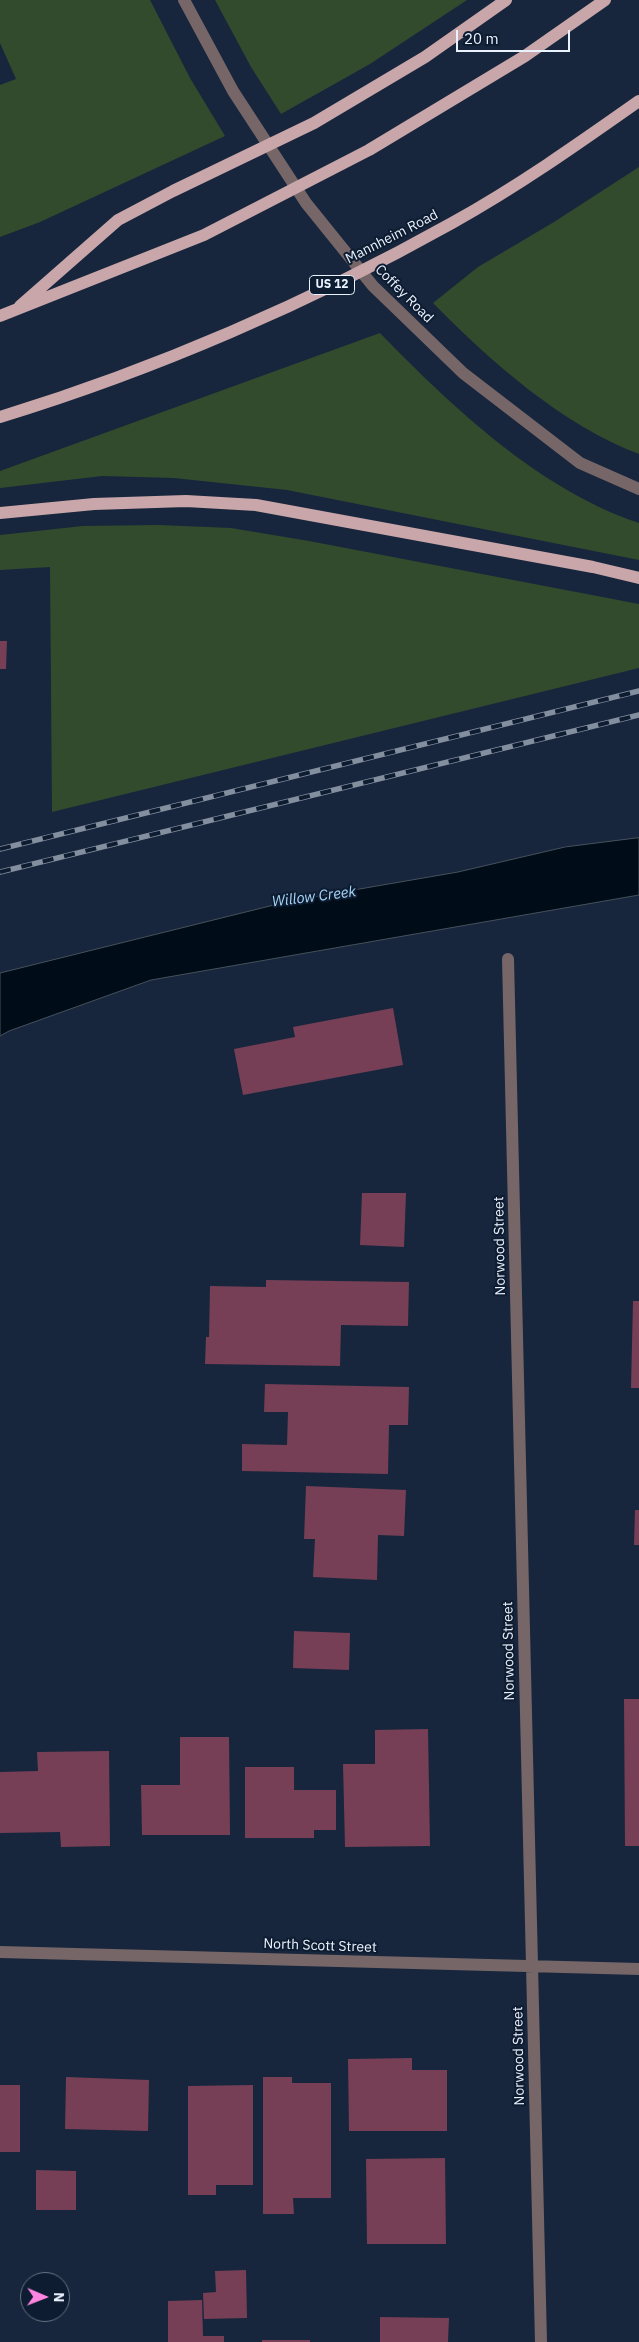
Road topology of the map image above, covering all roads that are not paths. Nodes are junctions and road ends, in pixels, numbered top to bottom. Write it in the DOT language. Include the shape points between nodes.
graph roads {
  1 [pos="184,0"];
  2 [pos="506,0"];
  3 [pos="605,0"];
  4 [pos="639,101"];
  5 [pos="6,314"];
  6 [pos="0,417"];
  7 [pos="639,489"];
  8 [pos="0,512"];
  9 [pos="639,578"];
  10 [pos="508,959"];
  11 [pos="0,1952"];
  12 [pos="532,1968"];
  13 [pos="639,1969"];
  14 [pos="541,2342"];
  1 -- 7 [label="street, Coffey Road" via="232,91 306,203 373,286 463,373 580,463"];
  2 -- 5 [label="main road" via="425,57 314,123 118,220"];
  3 -- 5 [label="main road" via="525,56 369,150 204,235"];
  4 -- 6 [label="main road, Mannheim Road / US 12" via="564,154 452,223 322,290 152,365"];
  8 -- 9 [label="main road" via="186,501 256,506"];
  10 -- 12 [label="street, Norwood Street"];
  11 -- 12 [label="street, North Scott Street"];
  12 -- 13 [label="street, North Scott Street"];
  12 -- 14 [label="street, Norwood Street"];
}
